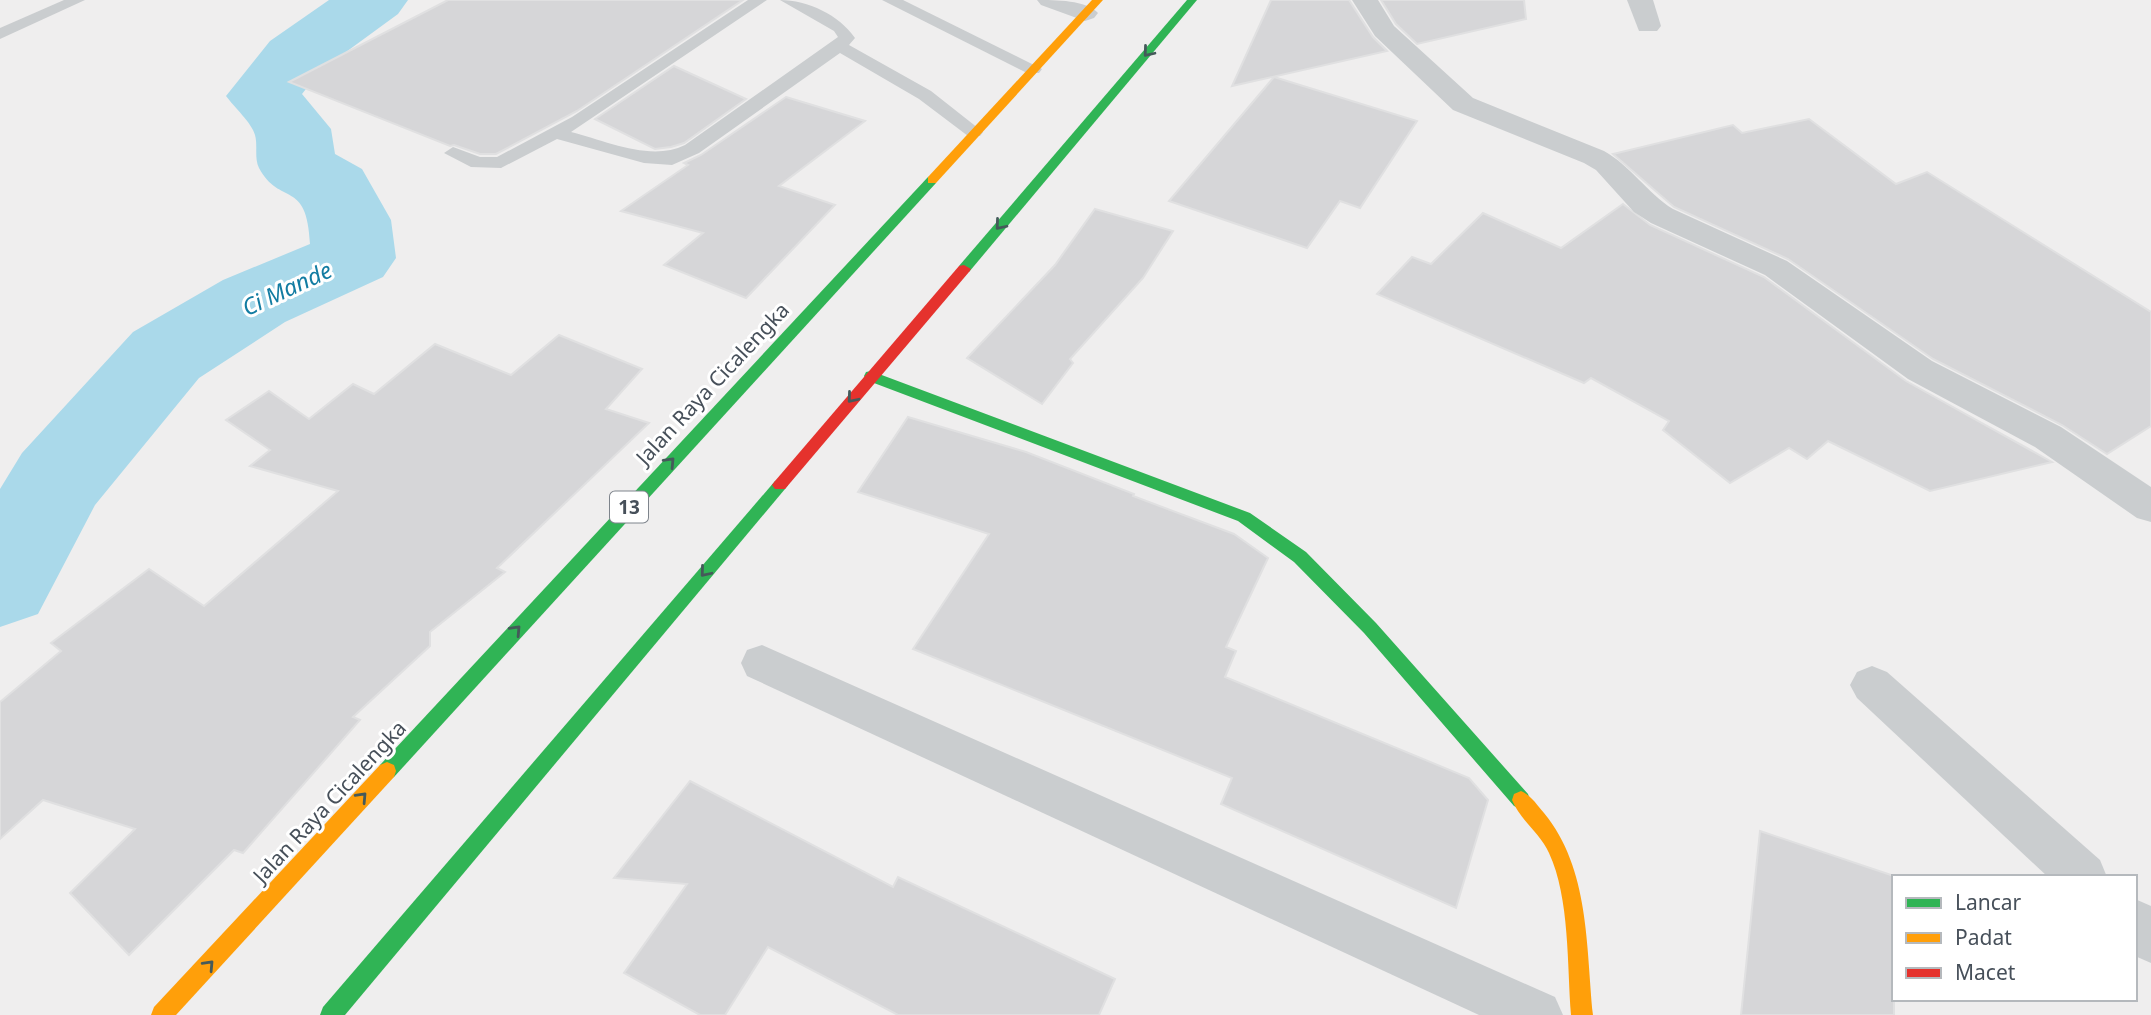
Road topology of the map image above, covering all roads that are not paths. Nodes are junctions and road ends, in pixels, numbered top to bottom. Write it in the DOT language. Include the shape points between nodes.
graph roads {
  1 [pos="77,0"];
  2 [pos="759,0"];
  3 [pos="788,0"];
  4 [pos="890,0"];
  5 [pos="1050,0"];
  6 [pos="1192,0"];
  7 [pos="1365,0"];
  8 [pos="1640,0"];
  9 [pos="1091,7"];
  10 [pos="1648,26"];
  11 [pos="0,34"];
  12 [pos="839,46"];
  13 [pos="1033,69"];
  14 [pos="974,132"];
  15 [pos="554,133"];
  16 [pos="453,153"];
  17 [pos="871,376"];
  18 [pos="2151,507"];
  19 [pos="762,663"];
  20 [pos="1872,685"];
  21 [pos="2081,875"];
  22 [pos="2137,926"];
  23 [pos="2151,938"];
  24 [pos="162,1015"];
  25 [pos="331,1015"];
  26 [pos="1538,1015"];
  27 [pos="1582,1015"];
  1 -- 11 [label="lane"];
  2 -- 15 [label="lane"];
  3 -- 12 [label="lane" via="840,28 847,38"];
  4 -- 13 [label="lane"];
  5 -- 9 [label="street"];
  6 -- 17 [label="main road, one-way"];
  7 -- 18 [label="street" via="1384,31 1463,104 1606,164 1653,211 1776,268 1920,370 2048,437"];
  8 -- 10 [label="street"];
  9 -- 13 [label="main road, Jalan Raya Cicalengka / 13"];
  12 -- 14 [label="lane" via="925,95"];
  12 -- 15 [label="lane" via="672,159 644,157"];
  13 -- 14 [label="main road, Jalan Raya Cicalengka / 13"];
  24 -- 14 [label="main road, Jalan Raya Cicalengka / 13, one-way"];
  15 -- 16 [label="lane" via="501,162 478,163"];
  17 -- 25 [label="main road, one-way"];
  17 -- 27 [label="main road" via="1244,517 1300,557 1370,628 1539,820 1559,854 1569,898"];
  19 -- 26 [label="street"];
  20 -- 21 [label="street"];
  22 -- 23 [label="street"];
}
